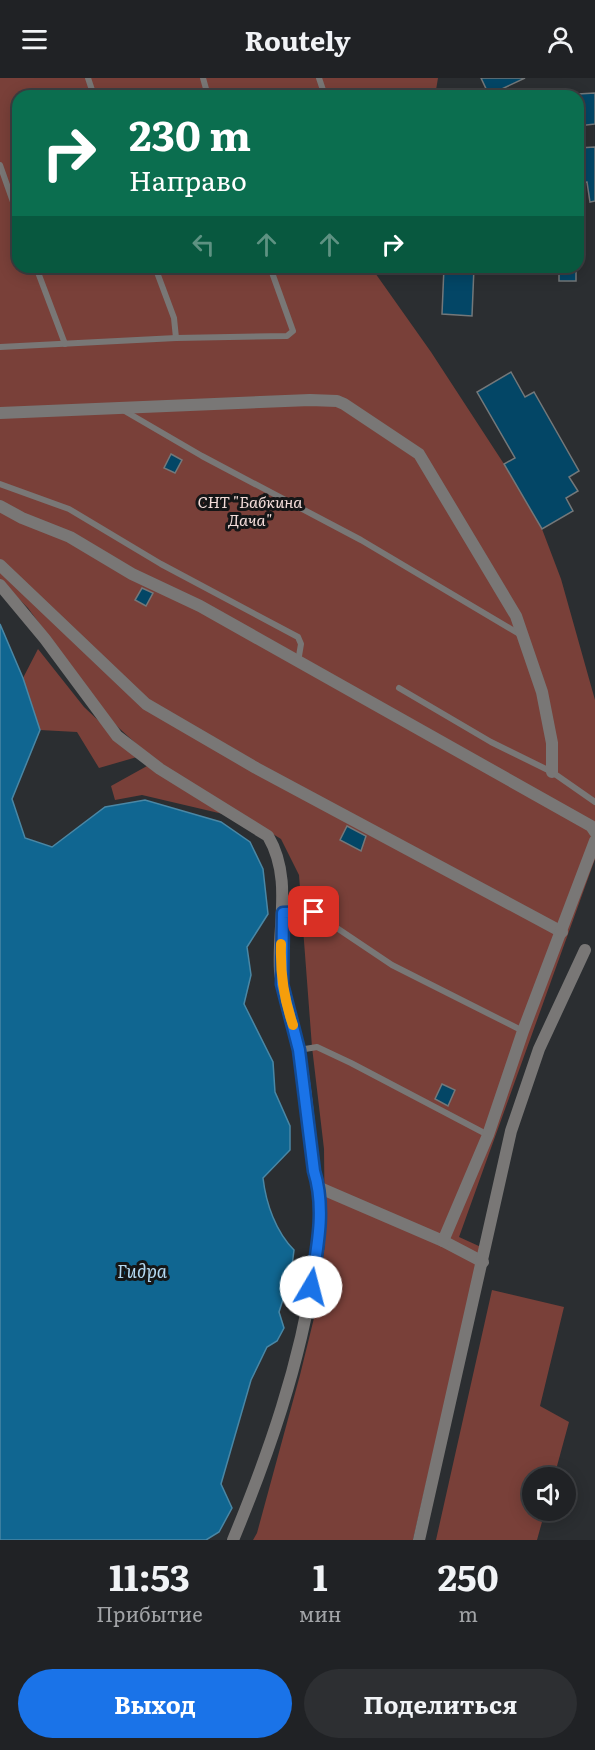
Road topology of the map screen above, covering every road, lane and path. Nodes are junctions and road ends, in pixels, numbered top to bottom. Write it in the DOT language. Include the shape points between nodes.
graph roads {
  1 [pos="0,165"];
  2 [pos="12,199"];
  3 [pos="38,273"];
  4 [pos="158,273"];
  5 [pos="272,273"];
  6 [pos="176,338"];
  7 [pos="65,344"];
  8 [pos="0,347"];
  9 [pos="120,408"];
  10 [pos="0,413"];
  11 [pos="0,484"];
  12 [pos="0,506"];
  13 [pos="0,565"];
  14 [pos="0,585"];
  15 [pos="523,636"];
  16 [pos="298,662"];
  17 [pos="399,688"];
  18 [pos="552,772"];
  19 [pos="595,802"];
  20 [pos="595,832"];
  21 [pos="595,841"];
  22 [pos="283,913"];
  23 [pos="562,932"];
  24 [pos="585,950"];
  25 [pos="523,1031"];
  26 [pos="299,1050"];
  27 [pos="489,1135"];
  28 [pos="320,1188"];
  29 [pos="443,1241"];
  30 [pos="483,1262"];
  31 [pos="233,1540"];
  32 [pos="419,1540"];
  1 -- 2 [label="lane"];
  3 -- 7 [label="lane"];
  4 -- 6 [label="lane" via="174,318"];
  5 -- 6 [label="lane" via="293,331 287,336"];
  6 -- 7 [label="lane"];
  7 -- 8 [label="lane"];
  9 -- 10 [label="street"];
  9 -- 15 [label="lane" via="361,540"];
  9 -- 15 [label="street" via="310,400 344,404 419,454 516,616"];
  11 -- 16 [label="lane" via="69,509 161,564 298,637"];
  12 -- 16 [label="street" via="70,537"];
  13 -- 23 [label="street" via="146,704 256,768"];
  14 -- 22 [label="street" via="117,736 160,769 268,836 278,852"];
  15 -- 18 [label="street" via="542,692 552,743"];
  16 -- 20 [label="street" via="591,826"];
  17 -- 18 [label="lane" via="491,742"];
  18 -- 19 [label="lane"];
  21 -- 23 [label="street"];
  22 -- 25 [label="lane" via="314,912 392,965"];
  22 -- 26 [label="street" via="281,979"];
  23 -- 25 [label="street"];
  24 -- 30 [label="street" via="539,1049 511,1131"];
  25 -- 27 [label="street"];
  26 -- 27 [label="lane" via="317,1047"];
  26 -- 28 [label="street" via="314,1171"];
  27 -- 29 [label="street"];
  28 -- 29 [label="street"];
  28 -- 31 [label="street" via="319,1233 302,1343"];
  29 -- 30 [label="street"];
  30 -- 32 [label="street"];
}
